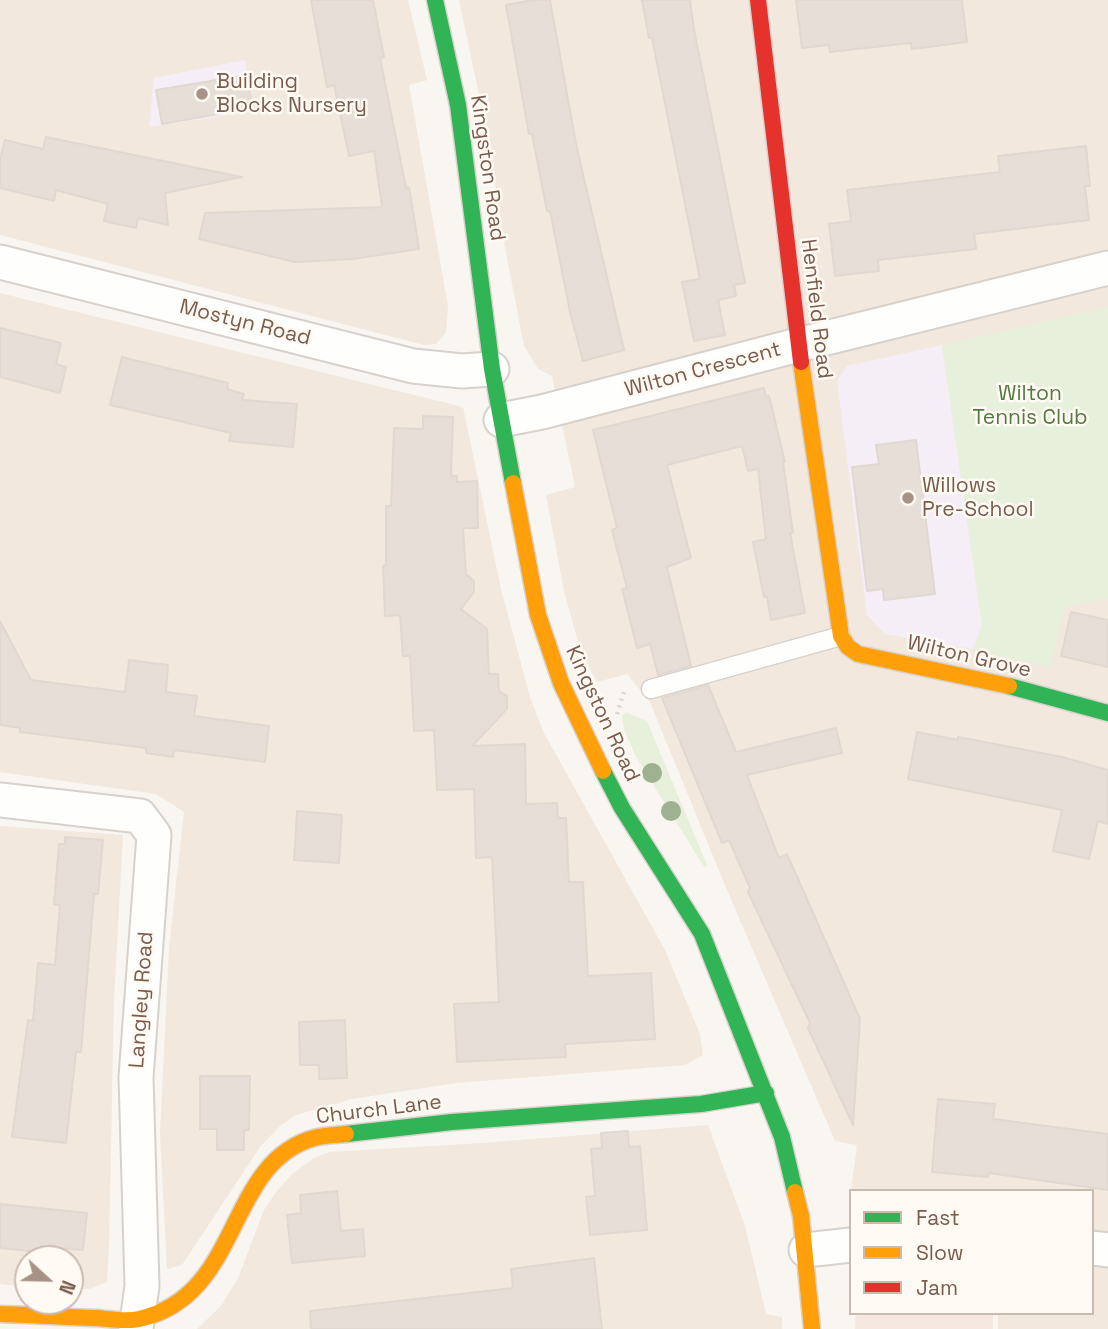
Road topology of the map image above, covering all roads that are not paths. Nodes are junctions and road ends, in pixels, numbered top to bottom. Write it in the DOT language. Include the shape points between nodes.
graph roads {
  1 [pos="435,0"];
  2 [pos="758,0"];
  3 [pos="0,262"];
  4 [pos="1108,268"];
  5 [pos="798,345"];
  6 [pos="492,369"];
  7 [pos="501,420"];
  8 [pos="839,629"];
  9 [pos="651,689"];
  10 [pos="1108,713"];
  11 [pos="0,800"];
  12 [pos="766,1093"];
  13 [pos="849,1245"];
  14 [pos="806,1250"];
  15 [pos="0,1314"];
  16 [pos="137,1324"];
  17 [pos="812,1329"];
  1 -- 6 [label="street, Kingston Road" via="458,105"];
  2 -- 5 [label="street, Henfield Road"];
  3 -- 6 [label="street, Mostyn Road" via="413,366"];
  4 -- 5 [label="street, Wilton Crescent"];
  5 -- 7 [label="street, Wilton Crescent"];
  5 -- 8 [label="street, Henfield Road"];
  6 -- 7 [label="street, Kingston Road"];
  7 -- 12 [label="street, Kingston Road" via="538,615 561,683 622,808 702,934"];
  8 -- 9 [label="lane"];
  8 -- 10 [label="street, Wilton Grove" via="848,647 858,654 986,680"];
  11 -- 16 [label="street, Langley Road" via="140,816 154,835 136,1077 142,1286"];
  12 -- 14 [label="street, Kingston Road" via="795,1184"];
  12 -- 16 [label="street, Church Lane" via="701,1104 316,1136 278,1158 263,1176 215,1266 194,1292"];
  13 -- 14 [label="street"];
  14 -- 17 [label="street, Kingston Road"];
  15 -- 16 [label="street, Church Lane"];
}
